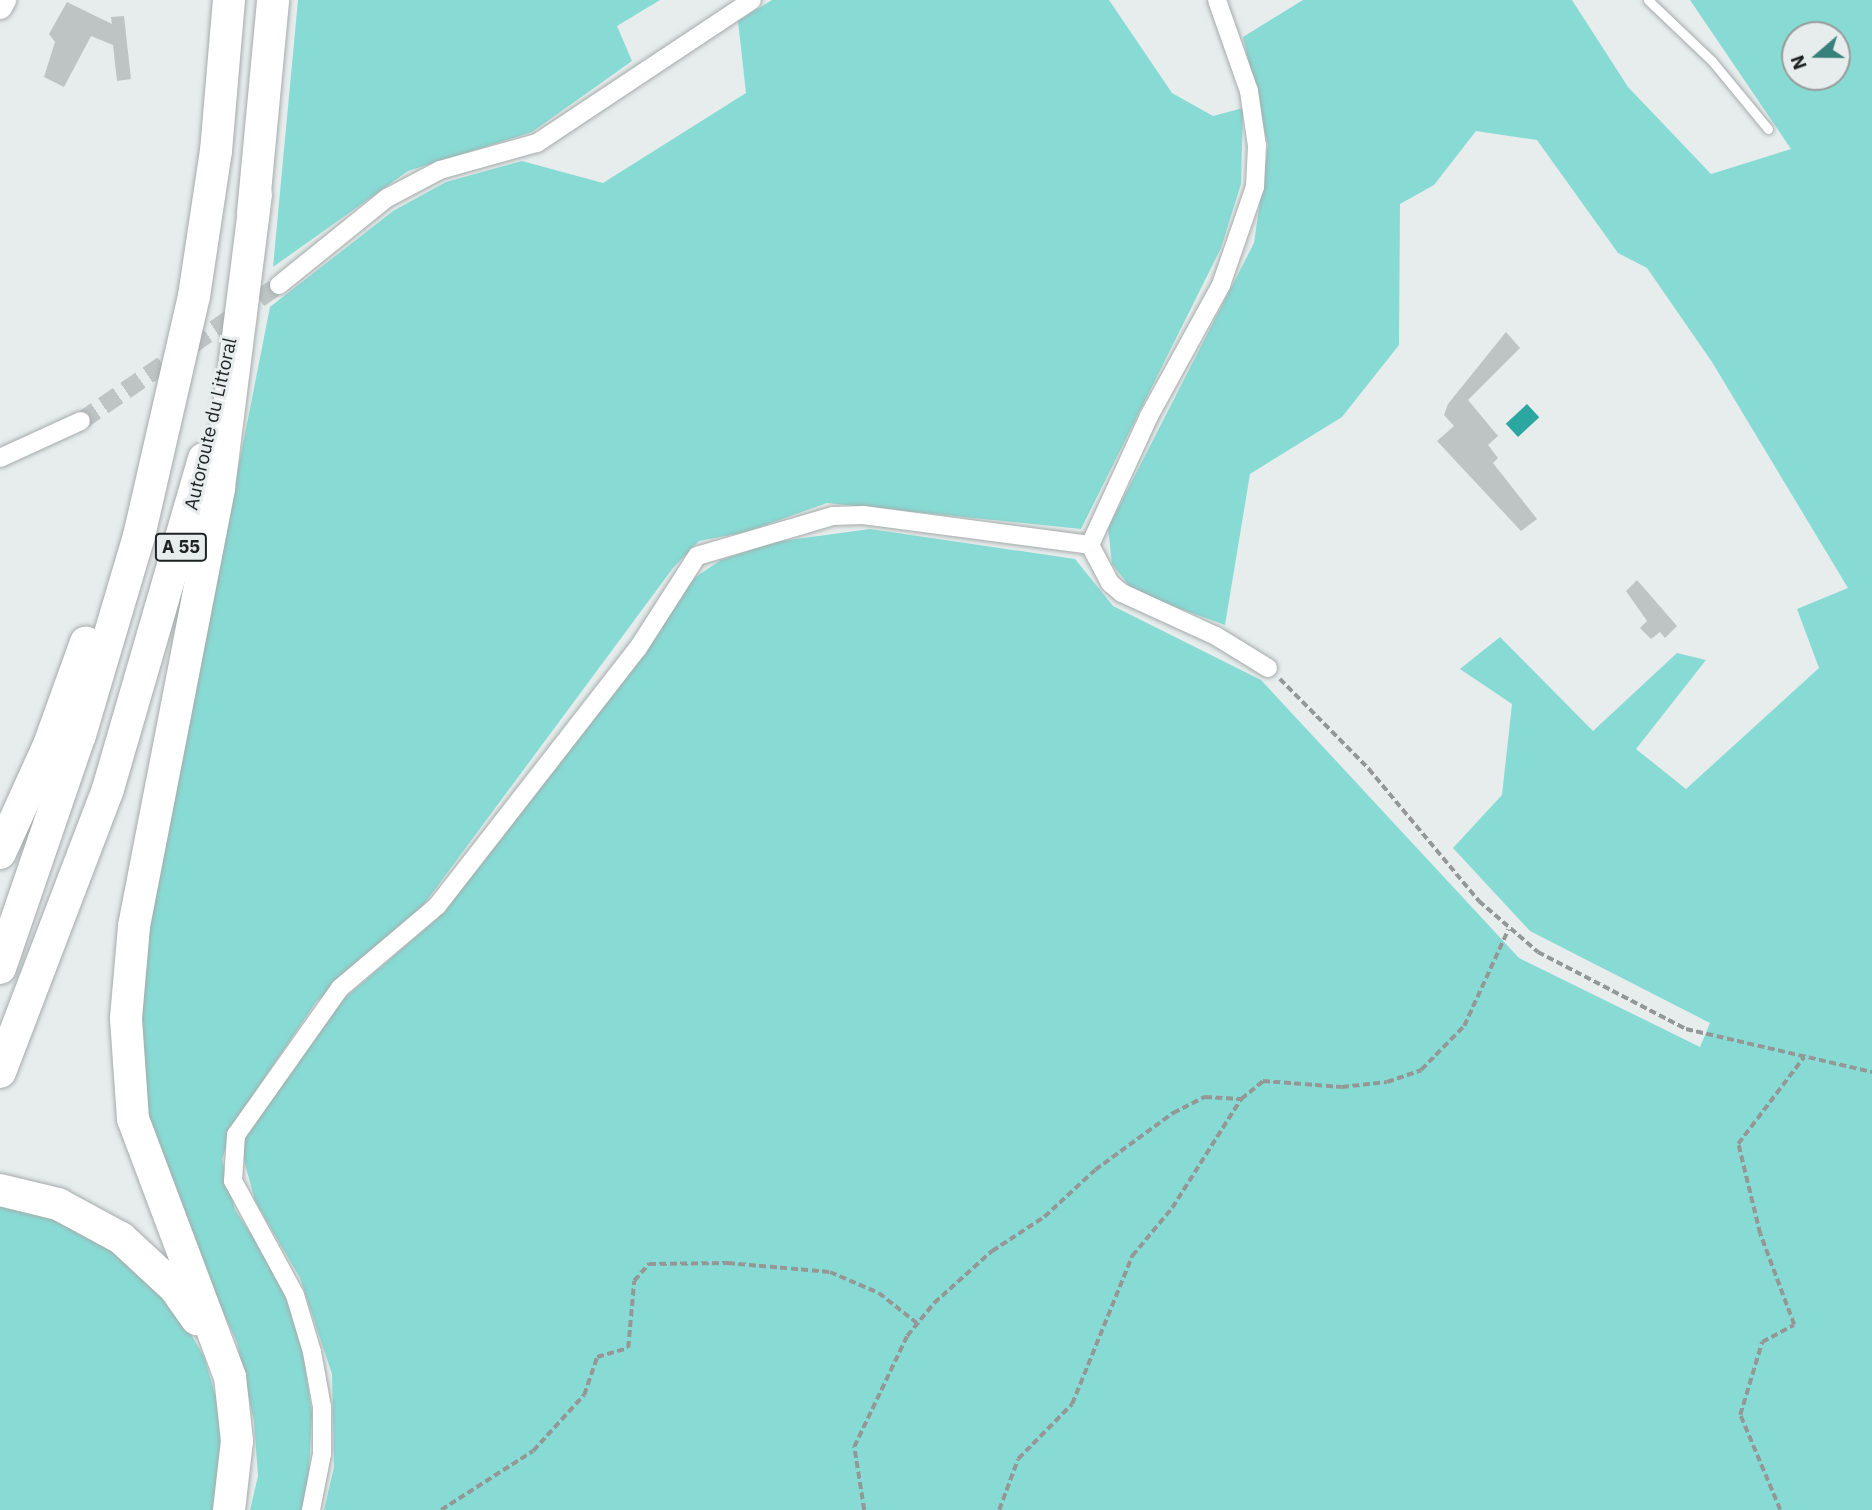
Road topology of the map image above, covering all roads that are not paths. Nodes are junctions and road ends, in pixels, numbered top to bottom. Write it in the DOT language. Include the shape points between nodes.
graph roads {
  1 [pos="4,0"];
  2 [pos="229,0"];
  3 [pos="273,0"];
  4 [pos="752,0"];
  5 [pos="1217,0"];
  6 [pos="1648,0"];
  7 [pos="0,7"];
  8 [pos="1768,129"];
  9 [pos="256,194"];
  10 [pos="279,285"];
  11 [pos="194,296"];
  12 [pos="81,421"];
  13 [pos="0,458"];
  14 [pos="1090,545"];
  15 [pos="1268,668"];
  16 [pos="0,853"];
  17 [pos="0,968"];
  18 [pos="0,1072"];
  19 [pos="0,1190"];
  20 [pos="230,1503"];
  21 [pos="311,1510"];
  1 -- 7 [label="main road"];
  2 -- 11 [label="highway, A 55" via="216,151"];
  3 -- 9 [label="highway, Autoroute du Littoral / A 55"];
  4 -- 10 [label="street" via="537,144 440,170 387,198"];
  5 -- 14 [label="street" via="1249,90 1257,146 1255,187 1220,285 1149,416"];
  6 -- 8 [label="lane" via="1712,61"];
  9 -- 18 [label="highway, Autoroute du Littoral / A 55" via="216,408 161,619 73,888"];
  9 -- 20 [label="highway" via="219,486 136,913 126,1018 134,1119 230,1377 237,1441"];
  11 -- 16 [label="highway" via="79,666"];
  11 -- 17 [label="highway, A 55" via="139,536 80,735"];
  12 -- 13 [label="street"];
  14 -- 15 [label="street" via="1110,583 1122,593 1216,636"];
  14 -- 21 [label="street" via="863,515 833,516 697,556 638,648 437,906 340,988 316,1017 236,1135 232,1156 238,1192 295,1295 312,1352 322,1407 322,1454"];
  19 -- 20 [label="highway" via="58,1204 93,1220 175,1288 211,1347 226,1388 233,1430"];
}
